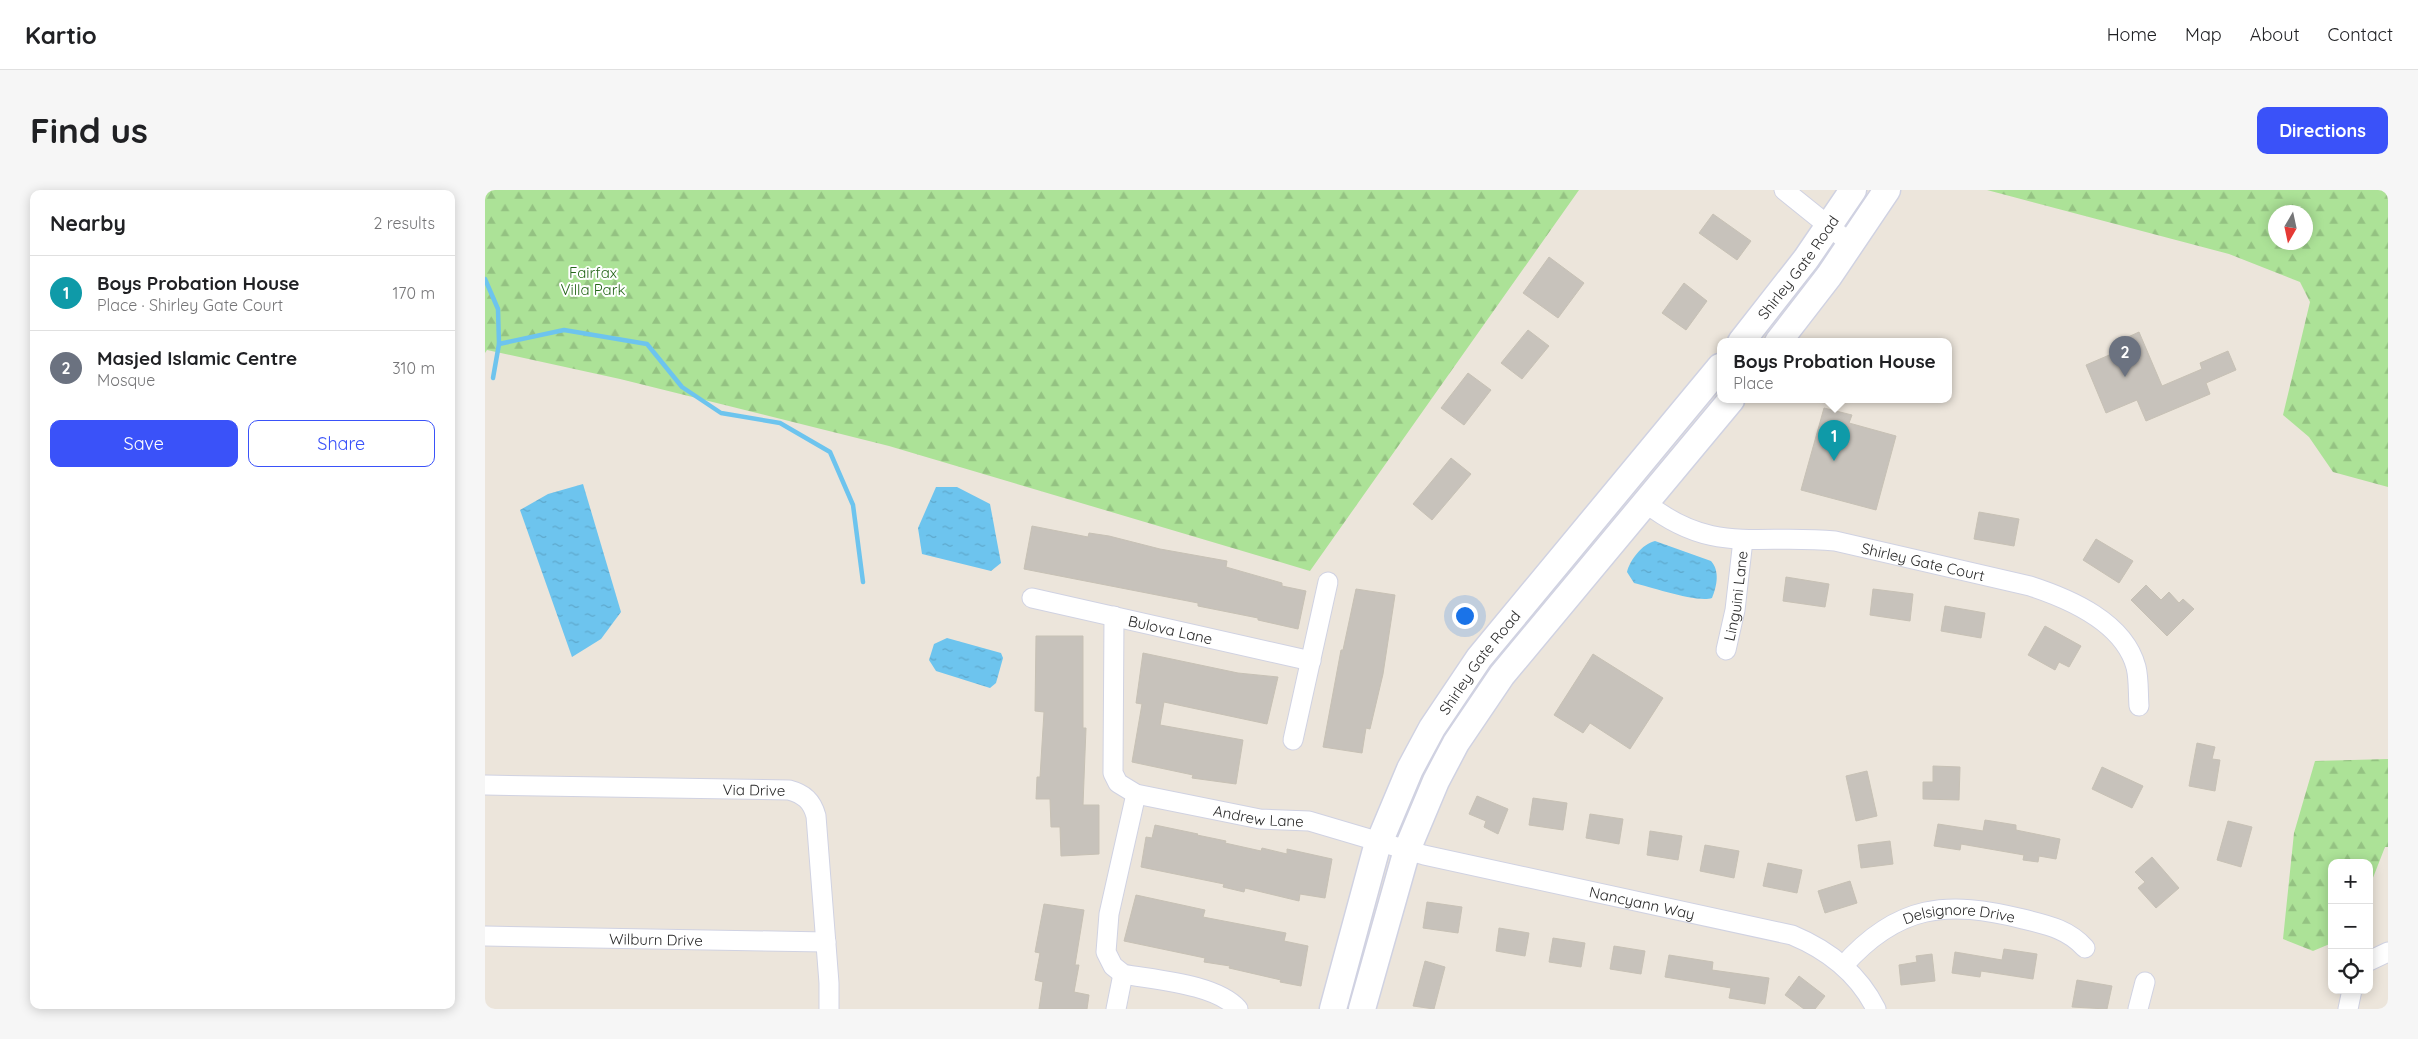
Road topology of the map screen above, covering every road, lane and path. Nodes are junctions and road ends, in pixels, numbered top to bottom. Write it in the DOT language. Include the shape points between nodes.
graph roads {
  1 [pos="1784,190"];
  2 [pos="1853,190"];
  3 [pos="1887,190"];
  4 [pos="1829,225"];
  5 [pos="1851,244"];
  6 [pos="1744,338"];
  7 [pos="1780,338"];
  8 [pos="1717,371"];
  9 [pos="1729,403"];
  10 [pos="1646,503"];
  11 [pos="1743,540"];
  12 [pos="1329,582"];
  13 [pos="1032,598"];
  14 [pos="1114,616"];
  15 [pos="1726,650"];
  16 [pos="1311,661"];
  17 [pos="2139,706"];
  18 [pos="1293,740"];
  19 [pos="485,785"];
  20 [pos="1136,794"];
  21 [pos="1379,842"];
  22 [pos="1407,850"];
  23 [pos="485,936"];
  24 [pos="826,942"];
  25 [pos="2085,948"];
  26 [pos="2388,952"];
  27 [pos="2373,959"];
  28 [pos="1843,966"];
  29 [pos="1123,974"];
  30 [pos="2145,982"];
  31 [pos="2351,994"];
  32 [pos="829,1009"];
  33 [pos="1116,1009"];
  34 [pos="1238,1009"];
  35 [pos="1333,1009"];
  36 [pos="1362,1009"];
  37 [pos="1876,1009"];
  38 [pos="2138,1009"];
  39 [pos="2348,1009"];
  1 -- 4 [label="street"];
  2 -- 4 [label="main road, Shirley Gate Road"];
  3 -- 5 [label="main road, Shirley Gate Road"];
  4 -- 5 [label="street"];
  4 -- 6 [label="main road, Shirley Gate Road"];
  5 -- 7 [label="main road, Shirley Gate Road"];
  8 -- 21 [label="main road, Shirley Gate Road" via="1473,666 1419,752"];
  9 -- 10 [label="main road, Shirley Gate Road"];
  10 -- 11 [label="street, Shirley Gate Court" via="1671,522 1689,530 1721,539"];
  10 -- 22 [label="main road, Shirley Gate Road" via="1527,643 1480,706 1436,781"];
  11 -- 15 [label="street, Linguini Lane" via="1735,610"];
  11 -- 17 [label="street, Shirley Gate Court" via="1801,538 1835,541 2030,586 2059,596 2099,619 2125,644 2136,668"];
  12 -- 16 [label="street"];
  13 -- 14 [label="street, Bulova Lane"];
  14 -- 16 [label="street, Bulova Lane"];
  14 -- 20 [label="street, Andrew Lane" via="1113,773 1118,783"];
  16 -- 18 [label="street"];
  19 -- 24 [label="street, Via Drive" via="799,792 808,799 816,816"];
  20 -- 21 [label="street, Andrew Lane" via="1260,819 1309,821"];
  20 -- 29 [label="street" via="1109,914 1106,952 1113,966"];
  21 -- 22 [label="street, Nancyann Way"];
  21 -- 35 [label="main road, Shirley Gate Road"];
  22 -- 28 [label="street, Nancyann Way" via="1792,935"];
  22 -- 36 [label="main road, Shirley Gate Road"];
  23 -- 24 [label="street, Wilburn Drive"];
  24 -- 32 [label="street, Via Drive"];
  25 -- 28 [label="street, Delsignore Drive" via="2077,939 2057,928 1995,912 1953,908 1926,911 1883,929"];
  26 -- 27 [label="street"];
  28 -- 37 [label="street, Nancyann Way"];
  29 -- 33 [label="street"];
  29 -- 34 [label="street" via="1212,991 1230,1000"];
  30 -- 38 [label="street"];
  31 -- 39 [label="street"];
}
